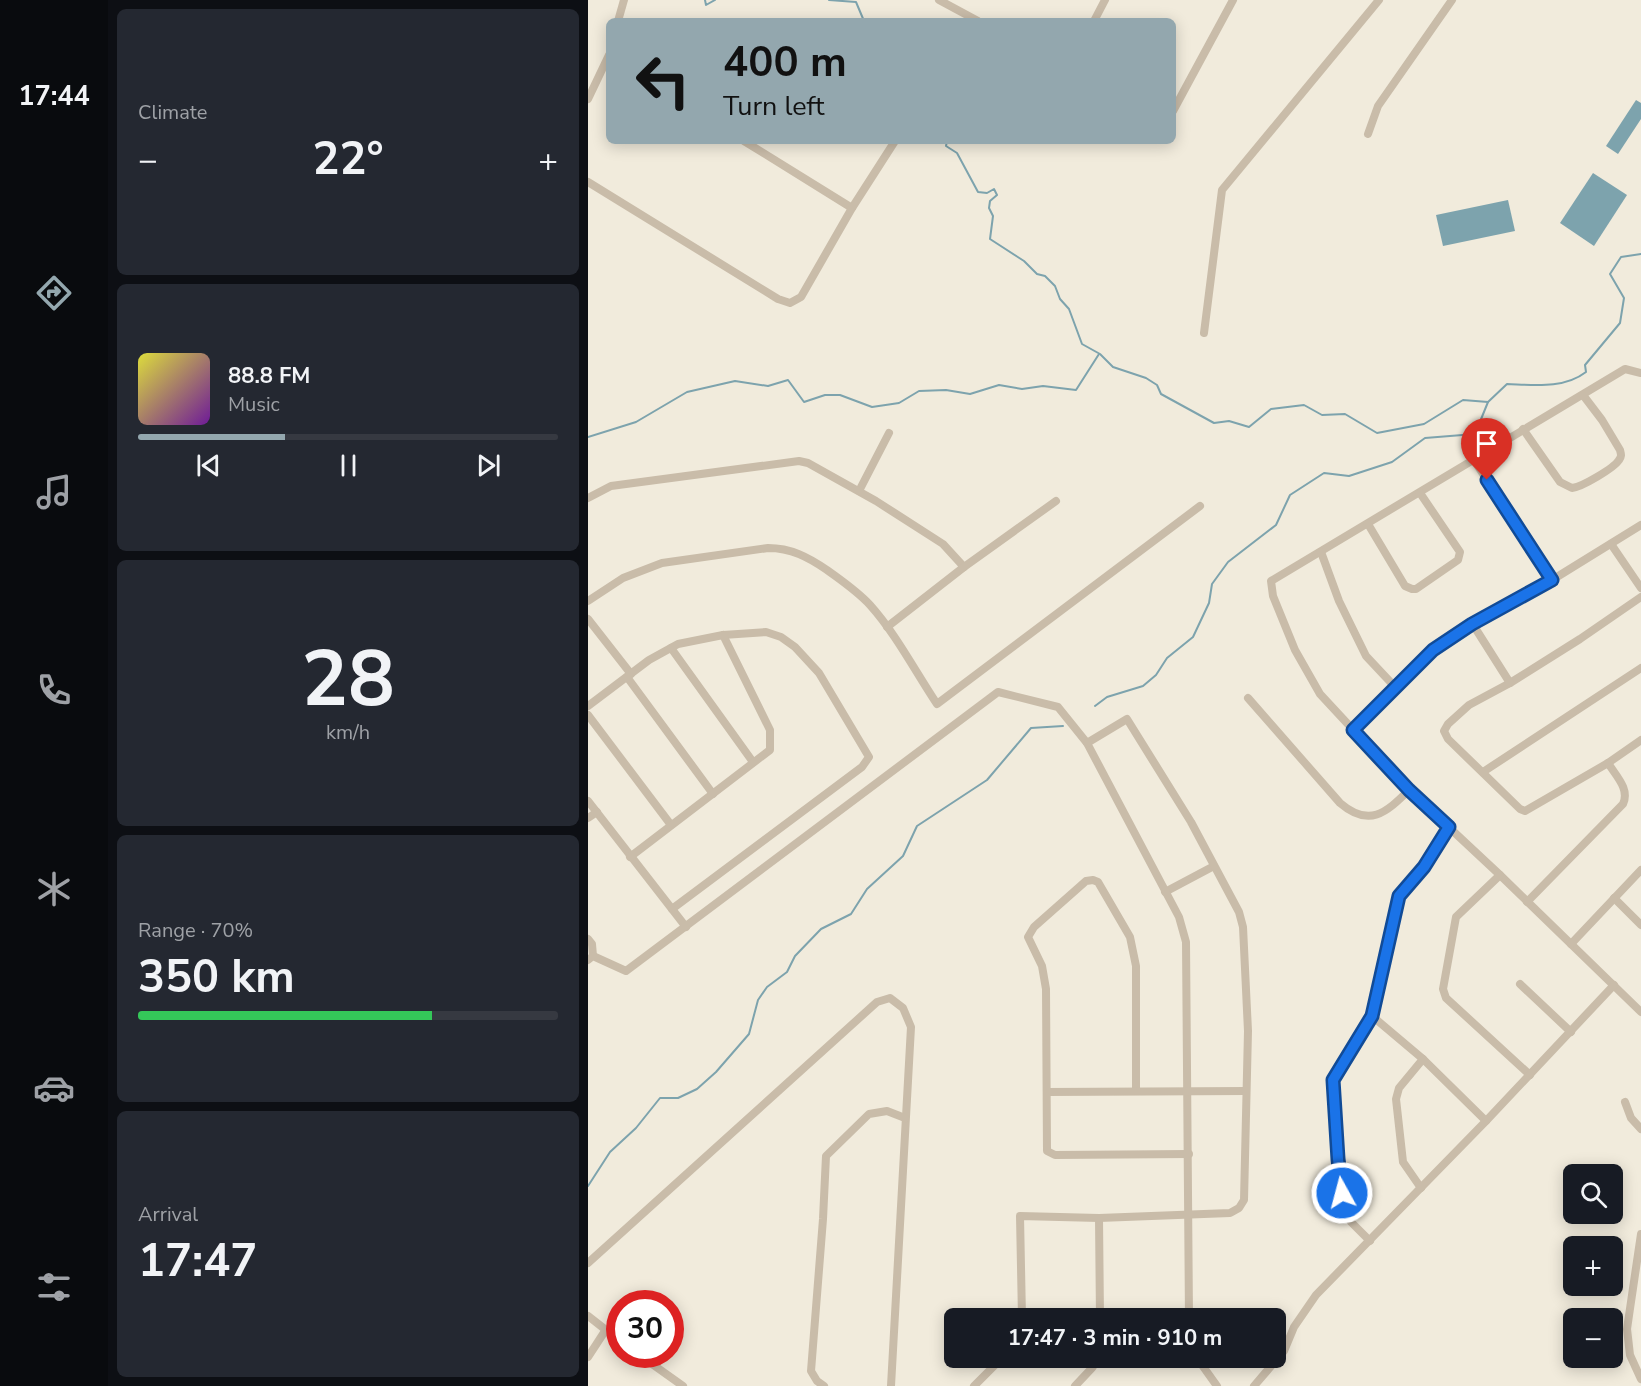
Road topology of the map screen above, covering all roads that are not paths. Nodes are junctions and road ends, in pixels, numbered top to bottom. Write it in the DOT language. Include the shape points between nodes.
graph roads {
  1 [pos="624,0"];
  2 [pos="939,0"];
  3 [pos="1106,0"];
  4 [pos="1233,0"];
  5 [pos="1379,0"];
  6 [pos="1452,0"];
  7 [pos="619,18"];
  8 [pos="965,18"];
  9 [pos="1096,18"];
  10 [pos="606,62"];
  11 [pos="588,99"];
  12 [pos="1176,105"];
  13 [pos="1368,134"];
  14 [pos="749,144"];
  15 [pos="893,144"];
  16 [pos="588,182"];
  17 [pos="852,208"];
  18 [pos="1204,333"];
  19 [pos="1641,373"];
  20 [pos="1583,395"];
  21 [pos="1523,429"];
  22 [pos="889,433"];
  23 [pos="1474,460"];
  24 [pos="859,491"];
  25 [pos="1420,493"];
  26 [pos="588,498"];
  27 [pos="1056,501"];
  28 [pos="1200,507"];
  29 [pos="1368,524"];
  30 [pos="1641,525"];
  31 [pos="1611,544"];
  32 [pos="1321,552"];
  33 [pos="964,567"];
  34 [pos="1552,580"];
  35 [pos="1641,588"];
  36 [pos="1641,597"];
  37 [pos="588,601"];
  38 [pos="588,619"];
  39 [pos="1472,624"];
  40 [pos="887,627"];
  41 [pos="723,635"];
  42 [pos="671,648"];
  43 [pos="1641,668"];
  44 [pos="629,676"];
  45 [pos="1510,683"];
  46 [pos="1396,688"];
  47 [pos="1248,698"];
  48 [pos="588,706"];
  49 [pos="588,715"];
  50 [pos="1353,730"];
  51 [pos="1641,740"];
  52 [pos="1087,743"];
  53 [pos="753,762"];
  54 [pos="1608,763"];
  55 [pos="1483,772"];
  56 [pos="1409,790"];
  57 [pos="713,794"];
  58 [pos="588,801"];
  59 [pos="597,812"];
  60 [pos="588,819"];
  61 [pos="671,825"];
  62 [pos="1449,827"];
  63 [pos="630,857"];
  64 [pos="1214,866"];
  65 [pos="1641,870"];
  66 [pos="1500,875"];
  67 [pos="1165,892"];
  68 [pos="1614,898"];
  69 [pos="1527,902"];
  70 [pos="672,909"];
  71 [pos="1641,925"];
  72 [pos="686,927"];
  73 [pos="588,939"];
  74 [pos="1571,944"];
  75 [pos="591,958"];
  76 [pos="1520,984"];
  77 [pos="1614,985"];
  78 [pos="1641,1012"];
  79 [pos="1372,1016"];
  80 [pos="1571,1032"];
  81 [pos="1423,1059"];
  82 [pos="1530,1075"];
  83 [pos="1136,1091"];
  84 [pos="1246,1091"];
  85 [pos="1047,1092"];
  86 [pos="1188,1092"];
  87 [pos="1625,1102"];
  88 [pos="905,1118"];
  89 [pos="1486,1121"];
  90 [pos="1641,1129"];
  91 [pos="1189,1154"];
  92 [pos="1421,1188"];
  93 [pos="1188,1215"];
  94 [pos="1099,1218"];
  95 [pos="1641,1234"];
  96 [pos="1370,1241"];
  97 [pos="588,1263"];
  98 [pos="1022,1308"];
  99 [pos="1100,1308"];
  100 [pos="1189,1308"];
  101 [pos="588,1316"];
  102 [pos="605,1331"];
  103 [pos="588,1357"];
  104 [pos="658,1368"];
  105 [pos="992,1368"];
  106 [pos="1092,1368"];
  107 [pos="1204,1368"];
  108 [pos="1641,1379"];
  109 [pos="683,1386"];
  110 [pos="824,1386"];
  111 [pos="891,1386"];
  112 [pos="974,1386"];
  113 [pos="1075,1386"];
  114 [pos="1217,1386"];
  115 [pos="1254,1386"];
  1 -- 7 [label="street"];
  2 -- 8 [label="street"];
  3 -- 9 [label="street"];
  4 -- 12 [label="street"];
  5 -- 18 [label="street" via="1222,189"];
  6 -- 13 [label="street" via="1378,106"];
  10 -- 11 [label="street"];
  14 -- 17 [label="street"];
  15 -- 17 [label="street"];
  16 -- 17 [label="street" via="790,303 801,297"];
  19 -- 20 [label="street" via="1625,369"];
  20 -- 21 [label="street"];
  20 -- 21 [label="street" via="1621,455 1618,462 1588,482 1572,488 1560,483"];
  21 -- 23 [label="street"];
  22 -- 24 [label="street"];
  23 -- 25 [label="street"];
  23 -- 34 [label="street"];
  24 -- 26 [label="street" via="815,465 799,462 610,486"];
  24 -- 33 [label="street" via="943,544"];
  25 -- 29 [label="street"];
  25 -- 29 [label="street" via="1461,556 1416,589 1405,586"];
  27 -- 33 [label="street"];
  28 -- 40 [label="street" via="937,704"];
  29 -- 32 [label="street"];
  30 -- 31 [label="street"];
  31 -- 34 [label="street"];
  31 -- 35 [label="street"];
  32 -- 46 [label="street" via="1366,656"];
  32 -- 50 [label="street" via="1271,581 1273,596 1312,683"];
  33 -- 40 [label="street"];
  34 -- 39 [label="street"];
  36 -- 45 [label="street"];
  37 -- 40 [label="street" via="623,578 662,563 782,548 815,561 850,587"];
  38 -- 44 [label="street"];
  39 -- 45 [label="street"];
  39 -- 46 [label="street" via="1433,650"];
  41 -- 42 [label="street"];
  41 -- 53 [label="street" via="770,730 770,750"];
  41 -- 70 [label="street" via="765,632 795,647 819,673 869,757 862,767"];
  42 -- 44 [label="street"];
  42 -- 53 [label="street"];
  43 -- 55 [label="street"];
  44 -- 48 [label="street"];
  44 -- 57 [label="street"];
  45 -- 55 [label="street" via="1468,705 1445,729 1448,740"];
  46 -- 50 [label="street"];
  47 -- 56 [label="street" via="1340,803 1356,814 1363,817 1385,811"];
  49 -- 61 [label="street"];
  50 -- 56 [label="street"];
  51 -- 54 [label="street"];
  52 -- 64 [label="street" via="1126,719"];
  52 -- 67 [label="street"];
  52 -- 72 [label="street" via="1058,707 998,692"];
  53 -- 57 [label="street"];
  54 -- 55 [label="street" via="1526,811"];
  54 -- 69 [label="street" via="1625,788 1626,799"];
  56 -- 62 [label="street"];
  57 -- 61 [label="street"];
  58 -- 59 [label="street"];
  59 -- 60 [label="street"];
  59 -- 63 [label="street"];
  61 -- 63 [label="street"];
  62 -- 66 [label="street"];
  62 -- 79 [label="street" via="1424,867 1399,896"];
  63 -- 70 [label="street"];
  64 -- 67 [label="street"];
  64 -- 84 [label="street" via="1234,899 1243,927 1248,1031"];
  65 -- 68 [label="street"];
  66 -- 69 [label="street"];
  66 -- 82 [label="street" via="1456,917 1443,989 1446,998"];
  67 -- 86 [label="street" via="1179,917 1186,942"];
  68 -- 71 [label="street"];
  68 -- 74 [label="street"];
  69 -- 74 [label="street"];
  70 -- 72 [label="street"];
  72 -- 75 [label="street" via="626,971"];
  73 -- 75 [label="street" via="592,944"];
  74 -- 77 [label="street"];
  76 -- 80 [label="street"];
  77 -- 78 [label="street"];
  77 -- 80 [label="street"];
  79 -- 81 [label="street"];
  79 -- 96 [label="street" via="1336,1073 1332,1088 1344,1207"];
  80 -- 82 [label="street"];
  81 -- 89 [label="street"];
  81 -- 92 [label="street" via="1399,1088 1396,1099 1403,1162"];
  82 -- 89 [label="street"];
  83 -- 85 [label="street"];
  83 -- 85 [label="street" via="1133,946 1098,882 1093,880 1084,881 1029,934 1046,989"];
  83 -- 86 [label="street"];
  84 -- 86 [label="street"];
  84 -- 93 [label="street" via="1244,1200 1230,1213"];
  85 -- 91 [label="street" via="1047,1151 1053,1154"];
  86 -- 91 [label="street"];
  87 -- 90 [label="street"];
  88 -- 97 [label="street" via="911,1027 903,1008 890,998 877,1002"];
  88 -- 110 [label="street" via="887,1111 869,1114 826,1156 812,1371"];
  88 -- 111 [label="street"];
  89 -- 92 [label="street"];
  91 -- 93 [label="street"];
  92 -- 96 [label="street"];
  93 -- 94 [label="street"];
  93 -- 100 [label="street"];
  94 -- 98 [label="street" via="1020,1216"];
  94 -- 99 [label="street"];
  95 -- 108 [label="street" via="1627,1329 1630,1355"];
  96 -- 115 [label="street" via="1316,1295 1294,1327 1284,1351"];
  101 -- 102 [label="street"];
  102 -- 103 [label="street"];
  104 -- 109 [label="street"];
  105 -- 112 [label="street"];
  106 -- 113 [label="street"];
  107 -- 114 [label="street"];
}
